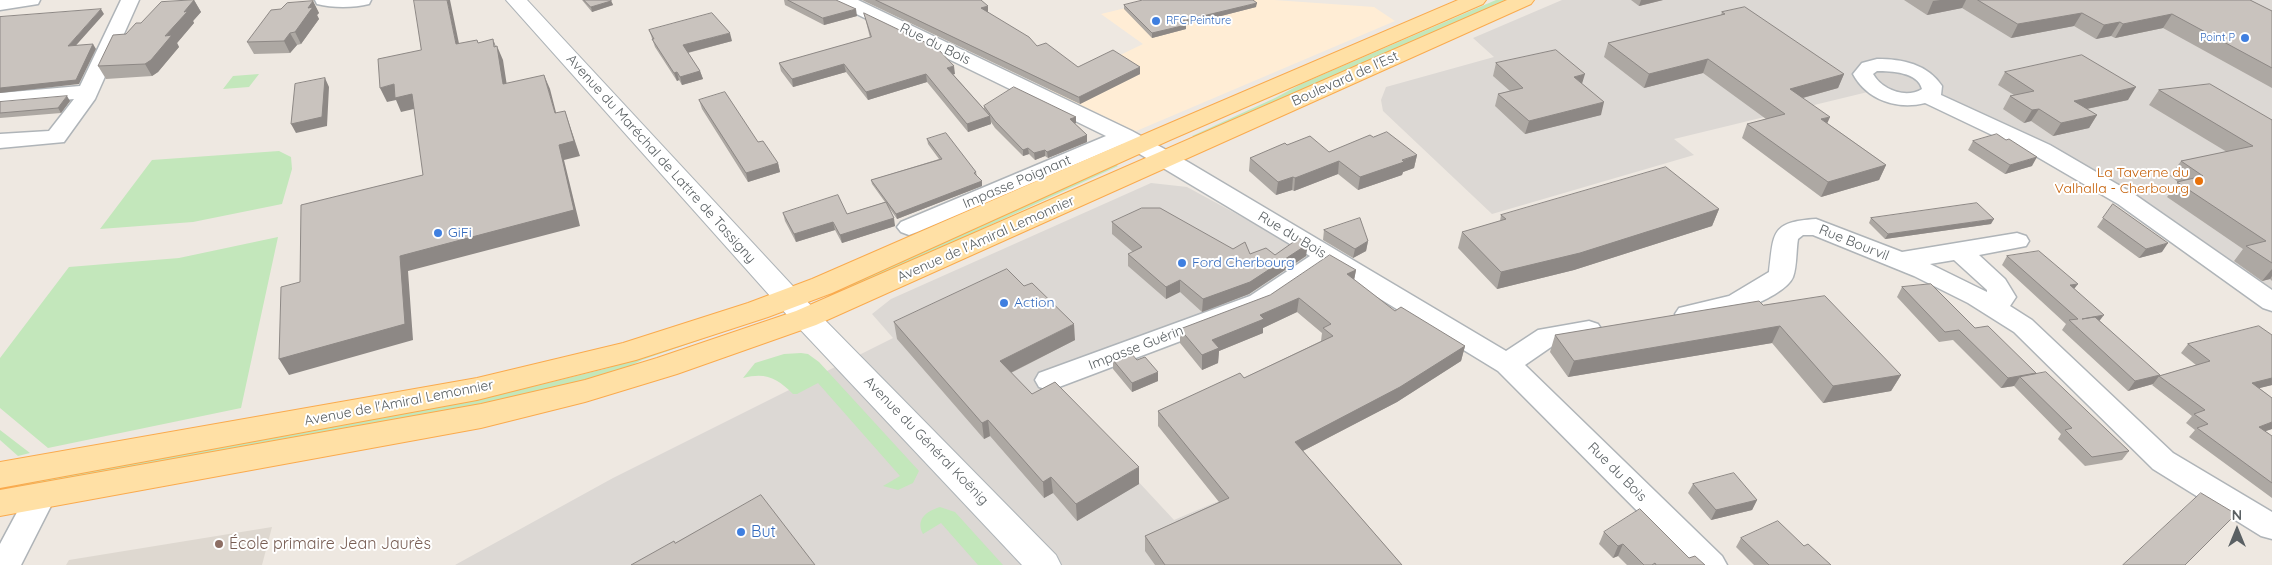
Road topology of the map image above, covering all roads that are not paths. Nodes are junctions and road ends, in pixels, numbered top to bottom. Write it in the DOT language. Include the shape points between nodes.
graph roads {
  1 [pos="31,0"];
  2 [pos="130,0"];
  3 [pos="324,0"];
  4 [pos="362,0"];
  5 [pos="516,0"];
  6 [pos="881,0"];
  7 [pos="1476,0"];
  8 [pos="1524,0"];
  9 [pos="0,4"];
  10 [pos="850,4"];
  11 [pos="88,92"];
  12 [pos="1927,96"];
  13 [pos="0,100"];
  14 [pos="0,141"];
  15 [pos="1132,141"];
  16 [pos="1166,160"];
  17 [pos="909,227"];
  18 [pos="2017,241"];
  19 [pos="1959,251"];
  20 [pos="1327,256"];
  21 [pos="1899,261"];
  22 [pos="2272,302"];
  23 [pos="1993,307"];
  24 [pos="798,309"];
  25 [pos="1660,318"];
  26 [pos="1613,326"];
  27 [pos="1507,364"];
  28 [pos="1049,380"];
  29 [pos="0,475"];
  30 [pos="41,496"];
  31 [pos="0,503"];
  32 [pos="2272,527"];
  33 [pos="5,565"];
  34 [pos="1044,565"];
  35 [pos="1711,565"];
  1 -- 9 [label="street"];
  2 -- 11 [label="street"];
  3 -- 4 [label="street"];
  5 -- 24 [label="street, Avenue du Maréchal de Lattre de Tassigny"];
  6 -- 10 [label="street"];
  7 -- 15 [label="main road, Avenue de l'Amiral Lemonnier"];
  8 -- 16 [label="main road, Boulevard de l'Est"];
  10 -- 15 [label="street, Rue du Bois"];
  11 -- 13 [label="street"];
  11 -- 14 [label="street" via="56,137"];
  12 -- 22 [label="street" via="2042,150 2126,199"];
  15 -- 16 [label="street, Rue du Bois"];
  15 -- 17 [label="street, Impasse Poignant"];
  15 -- 24 [label="main road, Avenue de l'Amiral Lemonnier" via="986,214 967,230 835,288"];
  16 -- 20 [label="street, Rue du Bois"];
  16 -- 24 [label="main road, Avenue de l'Amiral Lemonnier"];
  18 -- 19 [label="street, Rue Bourvil"];
  19 -- 21 [label="street, Rue Bourvil"];
  19 -- 23 [label="street" via="2000,291 2003,297"];
  20 -- 27 [label="street, Rue du Bois"];
  20 -- 28 [label="street, Impasse Guérin" via="1259,302"];
  21 -- 23 [label="street, Rue Bourvil" via="1950,283"];
  21 -- 25 [label="street, Rue Bourvil" via="1816,227 1798,228 1786,235 1781,276 1768,286 1747,299 1717,309"];
  23 -- 32 [label="street, Rue Bourvil" via="2023,326 2163,461"];
  24 -- 29 [label="main road, Avenue de l'Amiral Lemonnier" via="477,389"];
  24 -- 30 [label="main road, Avenue de l'Amiral Lemonnier" via="631,377 526,406"];
  24 -- 34 [label="street, Avenue du Général Koënig"];
  26 -- 27 [label="street" via="1547,337"];
  27 -- 35 [label="street, Rue du Bois"];
  30 -- 31 [label="main road, Avenue de l'Amiral Lemonnier"];
  30 -- 33 [label="street"];
}
